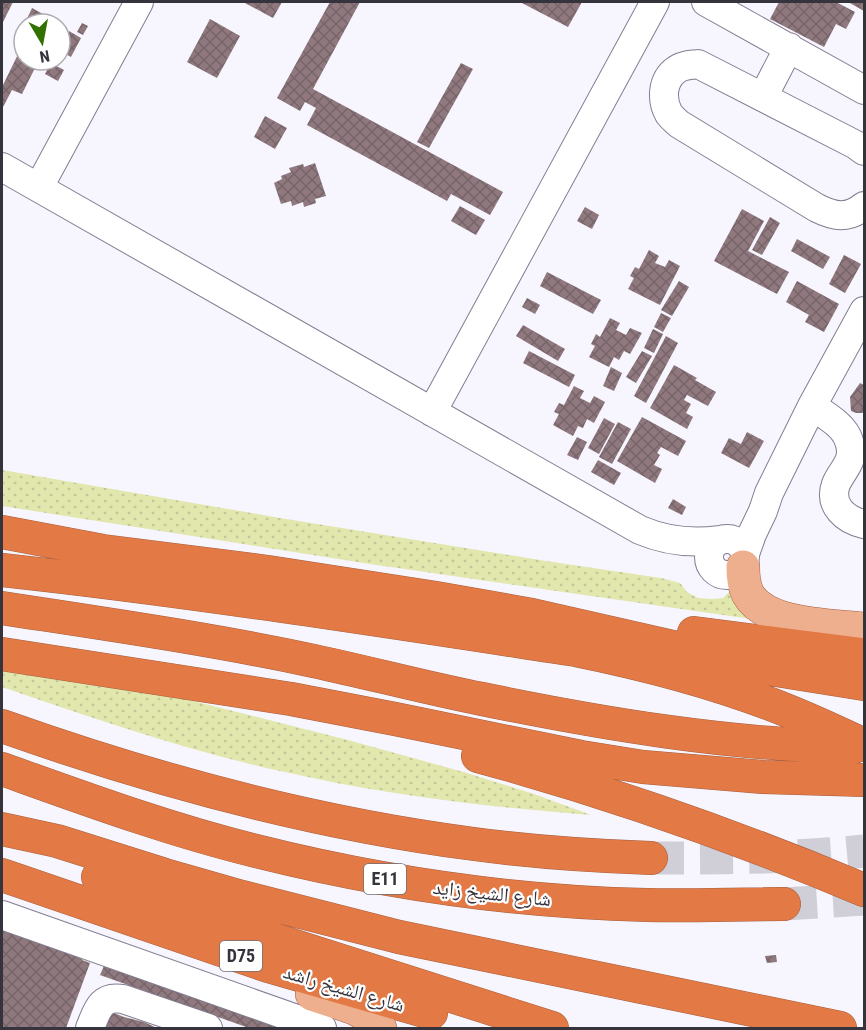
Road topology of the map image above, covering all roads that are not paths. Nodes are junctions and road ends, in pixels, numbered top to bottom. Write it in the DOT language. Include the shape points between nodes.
graph roads {
  1 [pos="140,2"];
  2 [pos="655,2"];
  3 [pos="706,2"];
  4 [pos="789,47"];
  5 [pos="864,90"];
  6 [pos="764,97"];
  7 [pos="864,151"];
  8 [pos="2,166"];
  9 [pos="39,187"];
  10 [pos="864,206"];
  11 [pos="864,311"];
  12 [pos="813,406"];
  13 [pos="432,412"];
  14 [pos="864,524"];
  15 [pos="2,532"];
  16 [pos="728,552"];
  17 [pos="2,559"];
  18 [pos="2,570"];
  19 [pos="87,579"];
  20 [pos="436,598"];
  21 [pos="2,608"];
  22 [pos="864,629"];
  23 [pos="2,654"];
  24 [pos="864,655"];
  25 [pos="405,681"];
  26 [pos="864,684"];
  27 [pos="291,699"];
  28 [pos="2,726"];
  29 [pos="864,746"];
  30 [pos="2,769"];
  31 [pos="864,774"];
  32 [pos="864,780"];
  33 [pos="2,829"];
  34 [pos="2,839"];
  35 [pos="651,858"];
  36 [pos="2,875"];
  37 [pos="864,890"];
  38 [pos="784,904"];
  39 [pos="2,915"];
  40 [pos="268,966"];
  41 [pos="90,1029"];
  42 [pos="208,1029"];
  43 [pos="322,1029"];
  44 [pos="380,1029"];
  45 [pos="483,1029"];
  46 [pos="552,1029"];
  47 [pos="840,1029"];
  1 -- 9 [label="street"];
  2 -- 13 [label="street"];
  3 -- 4 [label="street"];
  4 -- 5 [label="street"];
  4 -- 6 [label="street"];
  6 -- 7 [label="street"];
  6 -- 10 [label="street" via="698,64 676,70 664,92 670,116 679,124 817,208 843,216"];
  8 -- 9 [label="street"];
  9 -- 13 [label="street"];
  11 -- 12 [label="street"];
  12 -- 14 [label="street" via="841,427 849,441 848,466 837,482 835,495 842,513"];
  12 -- 16 [label="street" via="752,534"];
  13 -- 16 [label="street" via="640,530 671,552 684,557"];
  15 -- 20 [label="highway" via="103,551"];
  16 -- 22 [label="main road" via="748,594 775,616"];
  17 -- 19 [label="highway"];
  18 -- 19 [label="highway"];
  19 -- 29 [label="highway" via="576,650 665,670 751,697"];
  20 -- 24 [label="highway" via="515,605"];
  20 -- 26 [label="highway" via="532,615 770,669"];
  21 -- 25 [label="highway" via="237,646"];
  23 -- 27 [label="highway"];
  25 -- 29 [label="highway" via="611,723 736,740"];
  25 -- 31 [label="highway" via="564,730 625,743"];
  27 -- 32 [label="highway" via="643,767"];
  27 -- 37 [label="highway" via="336,718 535,772 661,812"];
  28 -- 35 [label="highway" via="162,777 353,824 485,846"];
  30 -- 38 [label="highway, شارع الشيخ زايد / E11" via="196,835 376,877 579,902"];
  33 -- 47 [label="highway" via="399,937"];
  34 -- 46 [label="highway" via="272,938"];
  36 -- 40 [label="highway, شارع الشيخ راشد / D75"];
  39 -- 43 [label="street"];
  40 -- 44 [label="main road" via="305,991 354,1008"];
  40 -- 45 [label="highway, شارع الشيخ راشد / D75"];
  41 -- 42 [label="street" via="101,1004 115,998"];
}
